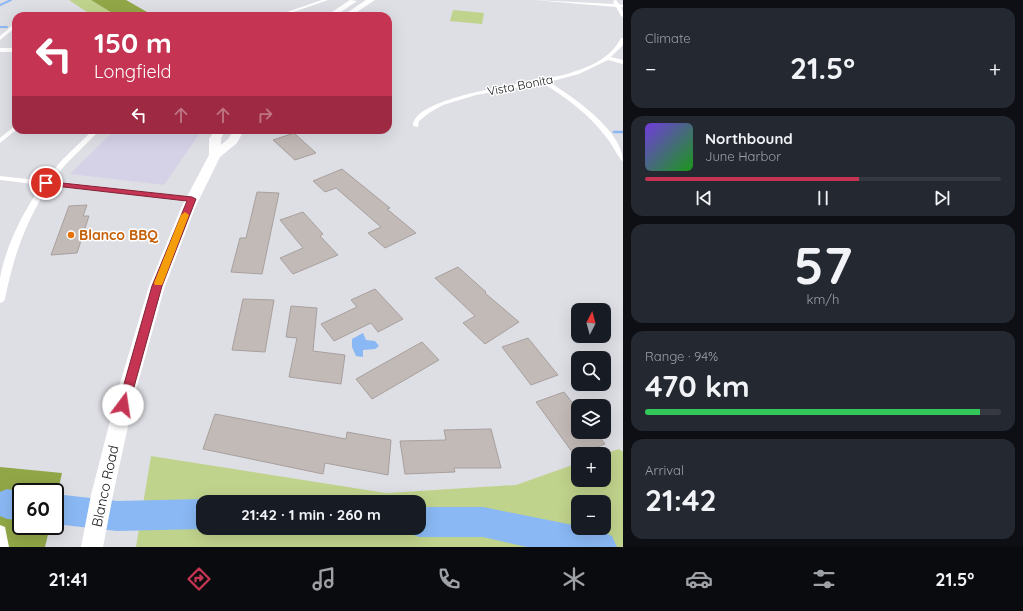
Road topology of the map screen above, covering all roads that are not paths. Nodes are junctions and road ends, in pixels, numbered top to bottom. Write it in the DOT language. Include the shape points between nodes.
graph roads {
  1 [pos="326,0"];
  2 [pos="354,0"];
  3 [pos="371,0"];
  4 [pos="535,0"];
  5 [pos="555,0"];
  6 [pos="615,0"];
  7 [pos="617,5"];
  8 [pos="623,6"];
  9 [pos="289,12"];
  10 [pos="336,12"];
  11 [pos="352,12"];
  12 [pos="623,16"];
  13 [pos="12,29"];
  14 [pos="623,39"];
  15 [pos="0,40"];
  16 [pos="0,50"];
  17 [pos="12,50"];
  18 [pos="608,58"];
  19 [pos="623,62"];
  20 [pos="545,82"];
  21 [pos="416,126"];
  22 [pos="12,130"];
  23 [pos="92,134"];
  24 [pos="218,134"];
  25 [pos="237,134"];
  26 [pos="0,141"];
  27 [pos="215,155"];
  28 [pos="623,159"];
  29 [pos="0,178"];
  30 [pos="46,183"];
  31 [pos="192,199"];
  32 [pos="0,300"];
  33 [pos="0,532"];
  34 [pos="2,547"];
  35 [pos="92,547"];
  1 -- 9 [label="street"];
  2 -- 10 [label="main road"];
  3 -- 11 [label="main road"];
  4 -- 5 [label="street"];
  5 -- 7 [label="street"];
  6 -- 7 [label="street"];
  7 -- 8 [label="street"];
  7 -- 12 [label="street"];
  13 -- 15 [label="street"];
  14 -- 18 [label="street, Vista Bonita" via="615,53"];
  16 -- 17 [label="street"];
  18 -- 19 [label="street"];
  18 -- 20 [label="street, Vista Bonita" via="579,72"];
  20 -- 21 [label="street, Vista Bonita" via="458,98 420,115"];
  20 -- 28 [label="street" via="573,100 599,122"];
  22 -- 26 [label="street"];
  23 -- 30 [label="street"];
  24 -- 27 [label="main road, Blanco Road" via="215,139"];
  25 -- 27 [label="main road, Blanco Road" via="233,141"];
  27 -- 31 [label="main road, Blanco Road"];
  29 -- 30 [label="street"];
  30 -- 31 [label="street"];
  30 -- 32 [label="street" via="31,206 21,229 4,279"];
  31 -- 35 [label="main road, Blanco Road" via="157,286 141,340 116,436"];
  33 -- 34 [label="street"];
}
